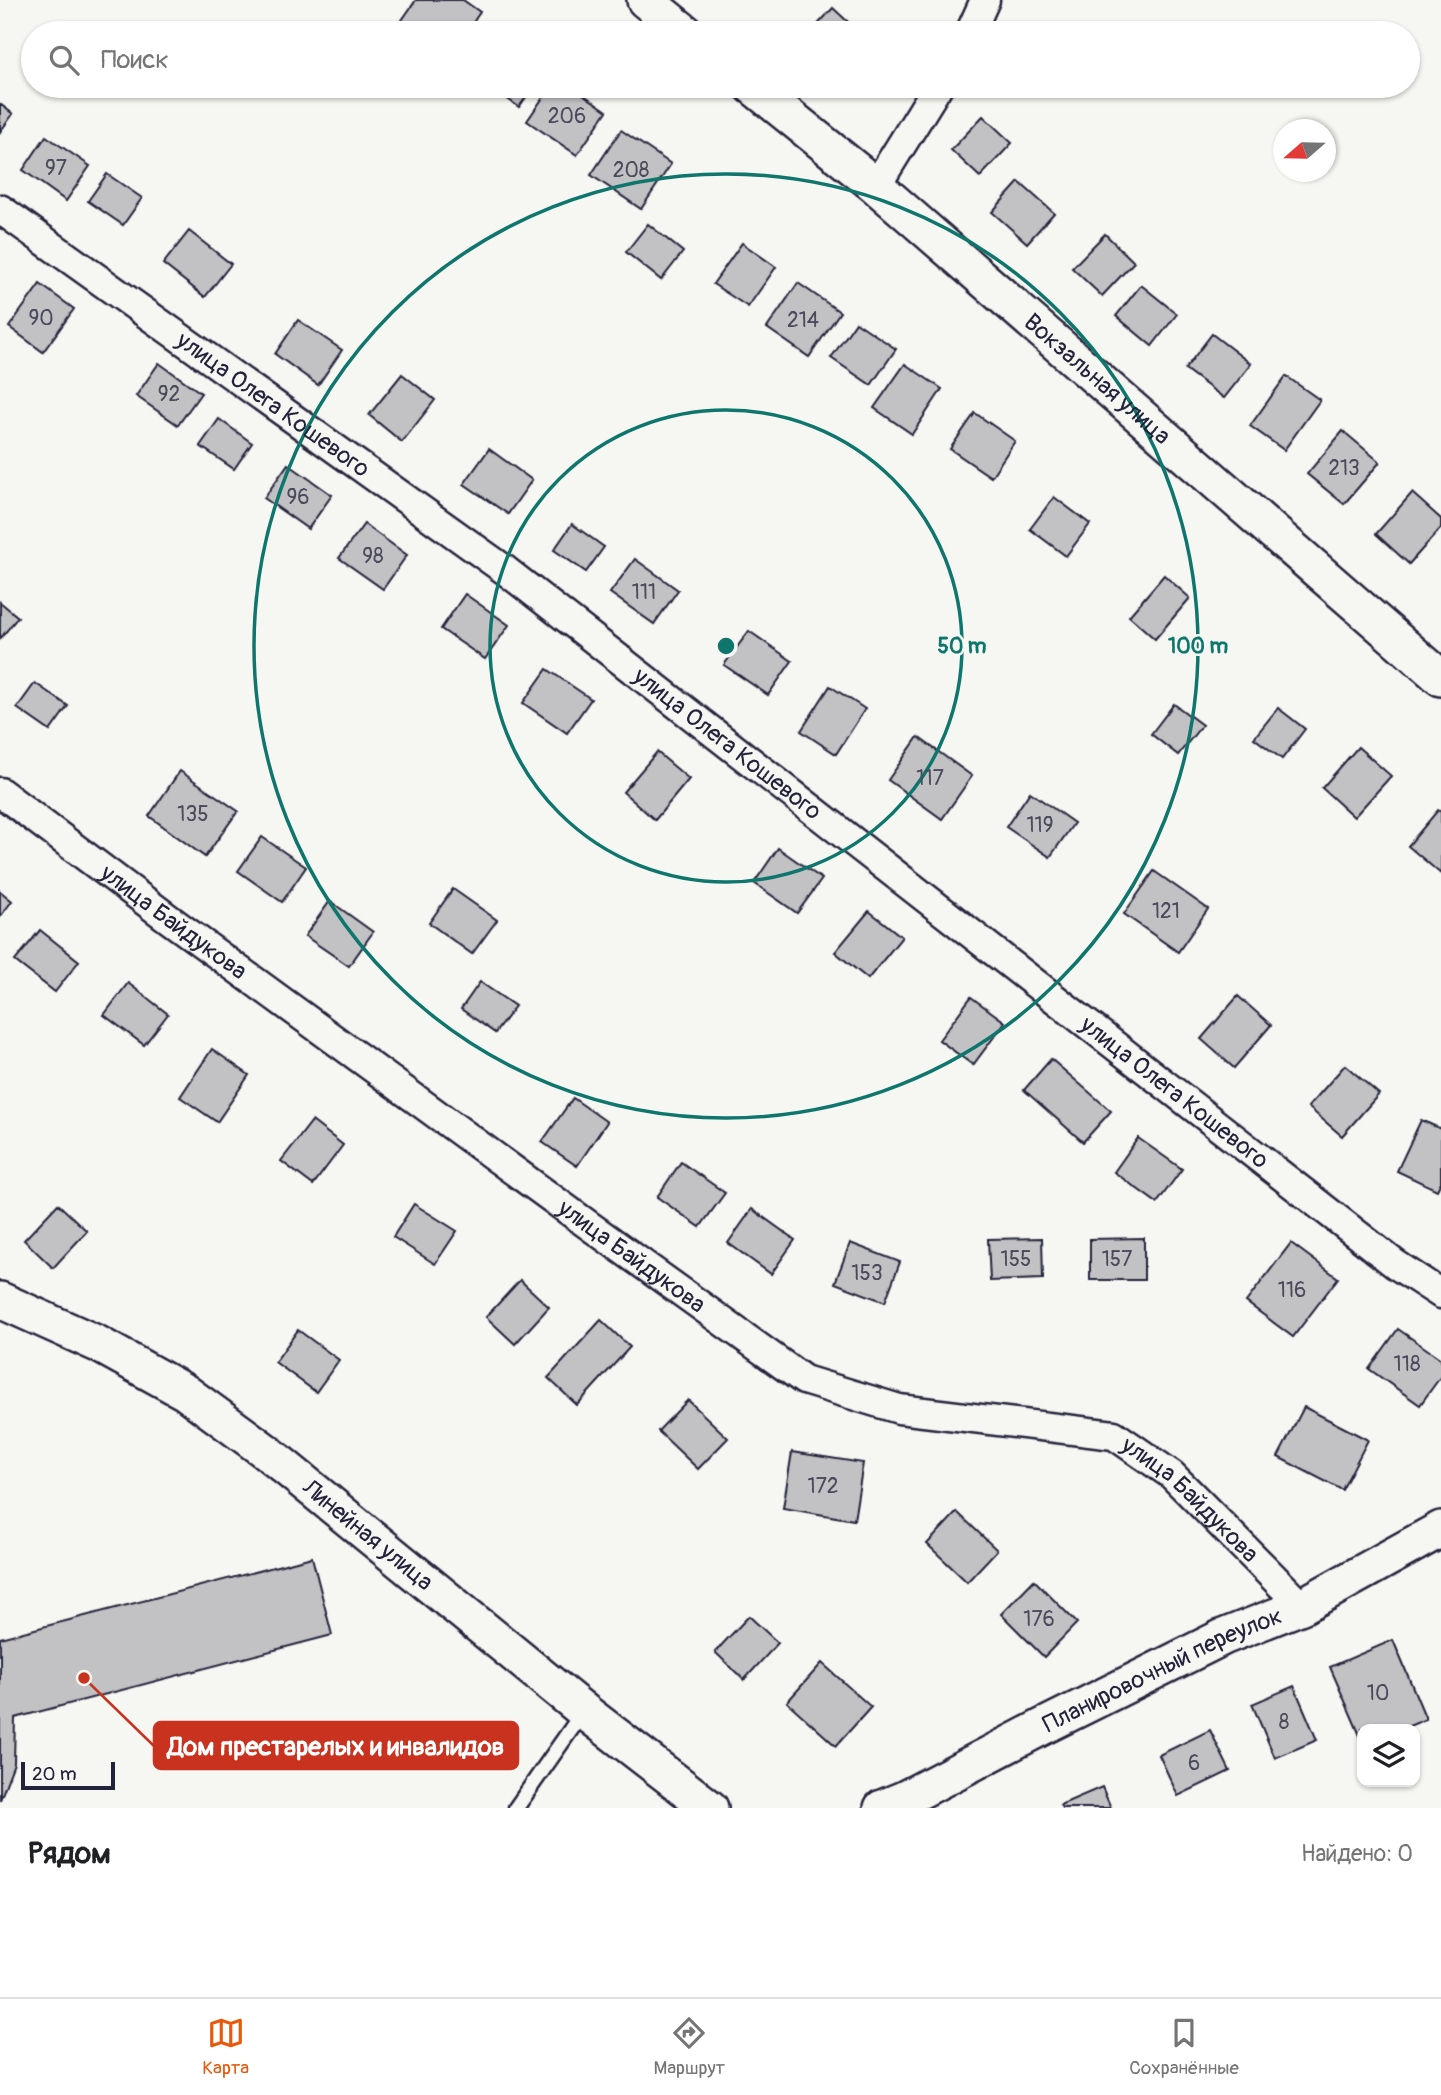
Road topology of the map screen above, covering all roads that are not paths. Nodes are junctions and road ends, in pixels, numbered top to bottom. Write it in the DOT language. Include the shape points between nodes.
graph roads {
  1 [pos="645,0"];
  2 [pos="985,0"];
  3 [pos="671,21"];
  4 [pos="975,21"];
  5 [pos="767,98"];
  6 [pos="931,98"];
  7 [pos="876,186"];
  8 [pos="0,209"];
  9 [pos="1441,678"];
  10 [pos="0,792"];
  11 [pos="1441,1294"];
  12 [pos="0,1300"];
  13 [pos="1441,1529"];
  14 [pos="1302,1606"];
  15 [pos="584,1711"];
  16 [pos="516,1808"];
  17 [pos="710,1808"];
  18 [pos="882,1808"];
  1 -- 3 [label="street"];
  2 -- 4 [label="street"];
  5 -- 7 [label="street, Вокзальная улица"];
  6 -- 7 [label="street"];
  7 -- 9 [label="street, Вокзальная улица"];
  8 -- 11 [label="street, улица Олега Кошевого" via="505,570 1362,1238"];
  10 -- 14 [label="street, улица Байдукова" via="804,1380 899,1409 1114,1434 1172,1475"];
  12 -- 15 [label="street, Линейная улица" via="186,1392 268,1453"];
  13 -- 14 [label="street, Планировочный переулок"];
  14 -- 18 [label="street, Планировочный переулок" via="1223,1637"];
  15 -- 16 [label="lane"];
  15 -- 17 [label="street, Линейная улица"];
}
